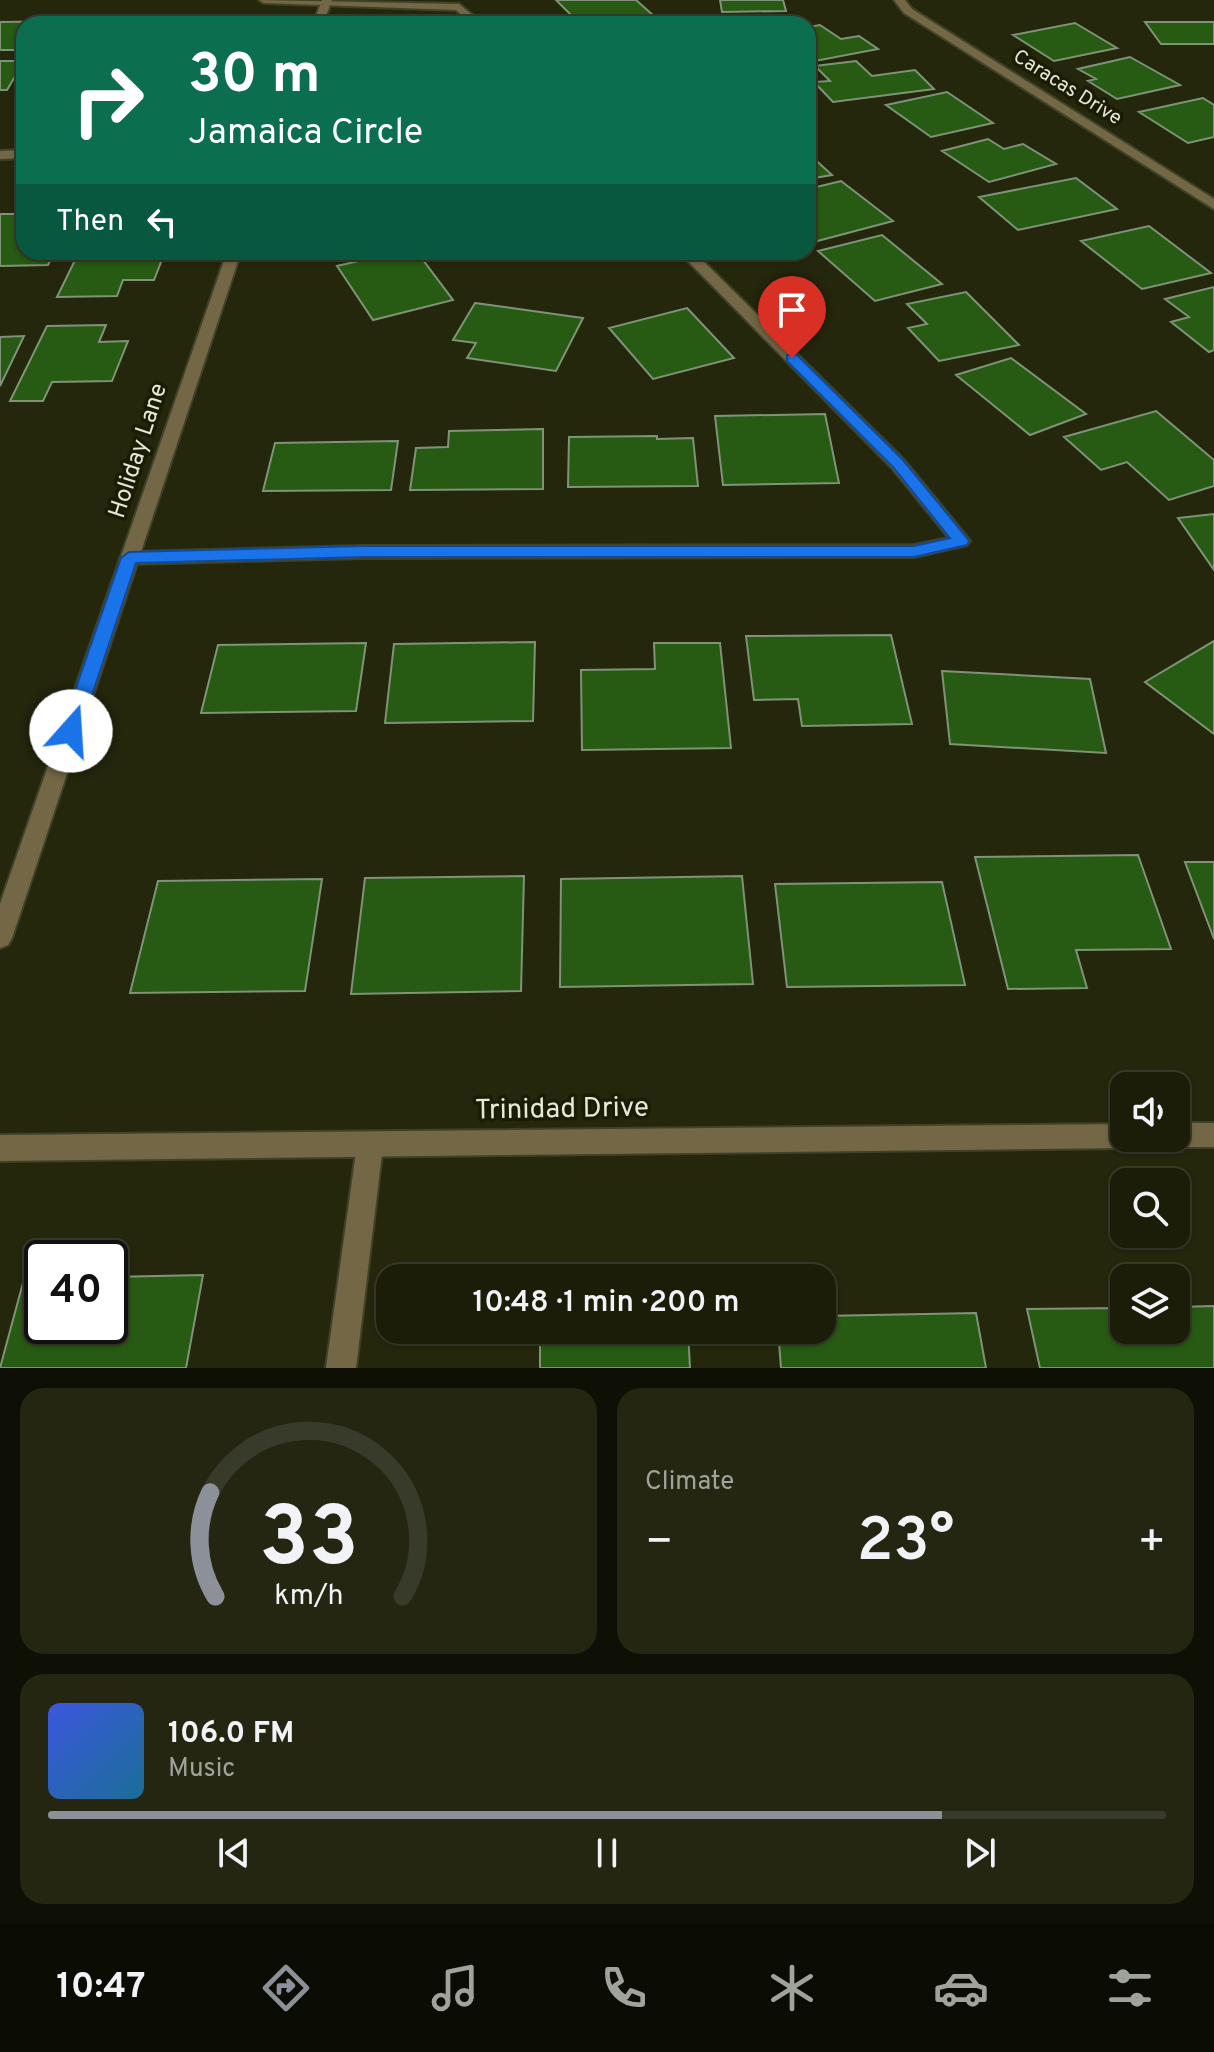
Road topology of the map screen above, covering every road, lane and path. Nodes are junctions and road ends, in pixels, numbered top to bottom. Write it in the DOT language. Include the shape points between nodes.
graph roads {
  1 [pos="264,0"];
  2 [pos="327,1"];
  3 [pos="900,2"];
  4 [pos="469,16"];
  5 [pos="1214,205"];
  6 [pos="231,260"];
  7 [pos="694,260"];
  8 [pos="129,558"];
  9 [pos="0,938"];
  10 [pos="1190,1135"];
  11 [pos="1214,1135"];
  12 [pos="1110,1136"];
  13 [pos="370,1145"];
  14 [pos="0,1148"];
  15 [pos="341,1368"];
  1 -- 2 [label="street"];
  2 -- 4 [label="street" via="459,7"];
  3 -- 5 [label="street, Caracas Drive"];
  6 -- 8 [label="street, Holiday Lane"];
  7 -- 8 [label="street" via="898,464 961,541 914,551"];
  8 -- 9 [label="street, Holiday Lane"];
  10 -- 11 [label="street"];
  12 -- 13 [label="street, Trinidad Drive"];
  13 -- 14 [label="street, Trinidad Drive"];
  13 -- 15 [label="street"];
}
